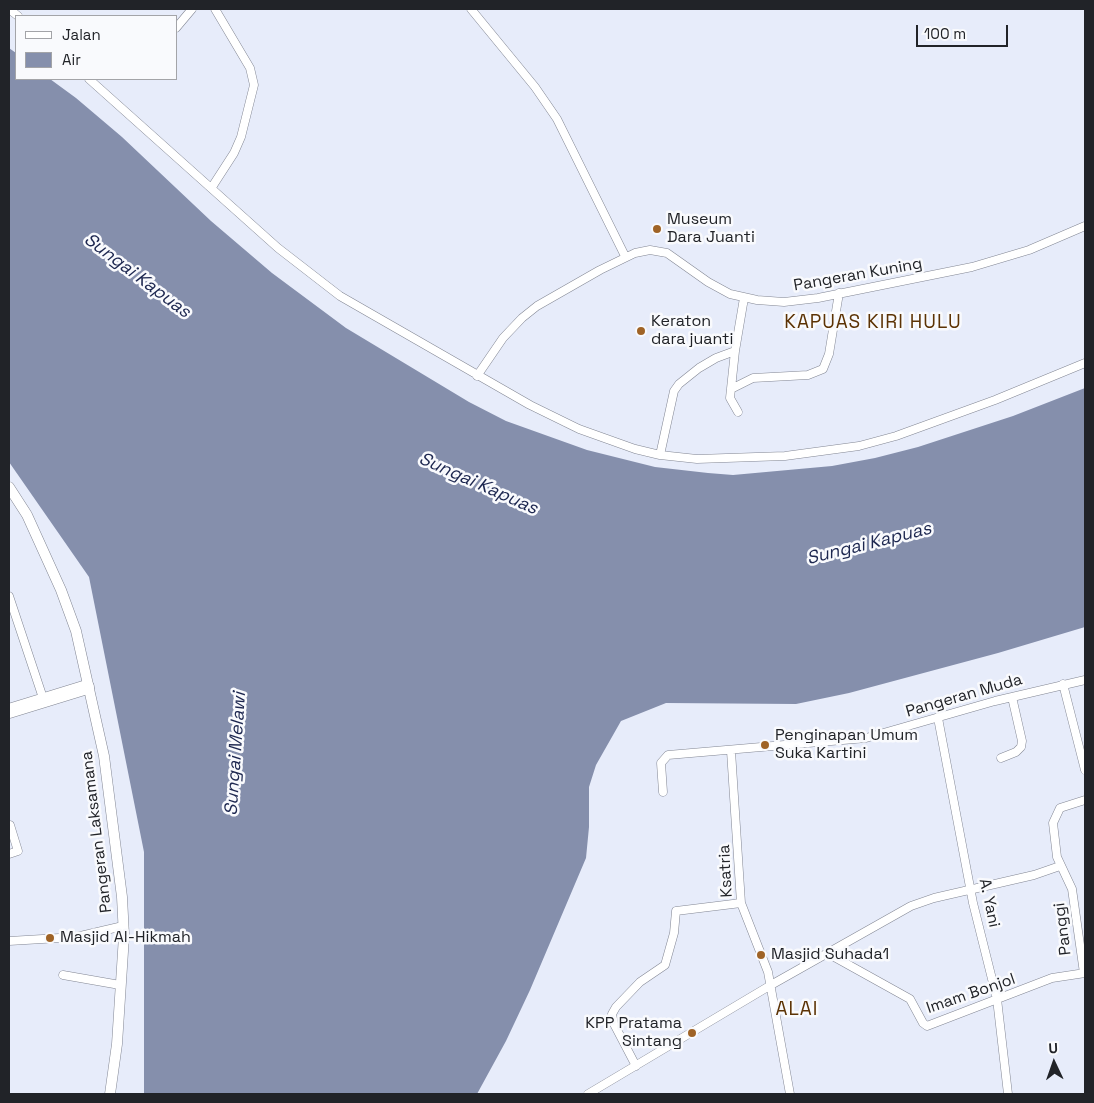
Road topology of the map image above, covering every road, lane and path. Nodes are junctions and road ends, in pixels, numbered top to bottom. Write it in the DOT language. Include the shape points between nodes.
graph roads {
  1 [pos="192,9"];
  2 [pos="216,9"];
  3 [pos="471,9"];
  4 [pos="178,26"];
  5 [pos="90,80"];
  6 [pos="212,188"];
  7 [pos="1085,226"];
  8 [pos="625,256"];
  9 [pos="839,293"];
  10 [pos="744,298"];
  11 [pos="735,351"];
  12 [pos="1085,363"];
  13 [pos="477,376"];
  14 [pos="731,388"];
  15 [pos="738,412"];
  16 [pos="660,455"];
  17 [pos="9,487"];
  18 [pos="9,596"];
  19 [pos="1085,680"];
  20 [pos="1063,684"];
  21 [pos="87,687"];
  22 [pos="1012,697"];
  23 [pos="44,701"];
  24 [pos="9,711"];
  25 [pos="938,718"];
  26 [pos="731,751"];
  27 [pos="1001,758"];
  28 [pos="1085,770"];
  29 [pos="663,792"];
  30 [pos="1085,800"];
  31 [pos="10,825"];
  32 [pos="9,854"];
  33 [pos="1060,866"];
  34 [pos="971,889"];
  35 [pos="740,903"];
  36 [pos="122,926"];
  37 [pos="9,942"];
  38 [pos="829,954"];
  39 [pos="1084,973"];
  40 [pos="63,975"];
  41 [pos="120,985"];
  42 [pos="771,985"];
  43 [pos="997,999"];
  44 [pos="636,1066"];
  45 [pos="110,1094"];
  46 [pos="588,1094"];
  47 [pos="790,1094"];
  48 [pos="1008,1094"];
  1 -- 4 [label="street"];
  2 -- 6 [label="street" via="250,68 254,85 241,137"];
  3 -- 8 [label="street" via="535,86 557,119"];
  5 -- 6 [label="street"];
  6 -- 13 [label="street" via="278,248 340,296"];
  7 -- 9 [label="street, Pangeran Kuning" via="1000,260"];
  8 -- 10 [label="street, Pangeran Kuning" via="650,250 667,253 708,282"];
  8 -- 13 [label="street, Pangeran Kuning" via="542,303 522,318 498,344"];
  9 -- 10 [label="street, Pangeran Kuning" via="784,302"];
  9 -- 14 [label="street" via="829,354 823,369 808,375 753,378"];
  10 -- 11 [label="street"];
  11 -- 14 [label="street"];
  11 -- 16 [label="street" via="699,368 676,388"];
  12 -- 16 [label="street" via="995,400 859,446 743,458 685,459"];
  13 -- 16 [label="street" via="579,429"];
  14 -- 15 [label="street" via="730,402"];
  17 -- 21 [label="street, Pangeran Laksamana" via="27,515 61,590 76,632"];
  18 -- 23 [label="street"];
  19 -- 20 [label="street, Pangeran Muda"];
  20 -- 22 [label="street, Pangeran Muda"];
  20 -- 28 [label="street"];
  21 -- 23 [label="highway"];
  21 -- 36 [label="street, Pangeran Laksamana" via="104,756 122,897"];
  22 -- 25 [label="street, Pangeran Muda"];
  22 -- 27 [label="street" via="1022,733 1021,747"];
  23 -- 24 [label="highway"];
  25 -- 26 [label="street, Pangeran Muda" via="866,738"];
  25 -- 34 [label="street, A. Yani"];
  26 -- 29 [label="street, Pangeran Muda" via="674,754 664,758 661,768"];
  26 -- 35 [label="street, Ksatria"];
  30 -- 33 [label="street, Panggi" via="1060,808 1054,817"];
  31 -- 32 [label="street" via="18,851"];
  33 -- 34 [label="street"];
  33 -- 39 [label="street, Panggi" via="1072,889"];
  34 -- 38 [label="street" via="911,906"];
  34 -- 43 [label="street, A. Yani"];
  35 -- 42 [label="street, Ksatria"];
  35 -- 44 [label="street" via="676,911 665,965 640,982 612,1014"];
  36 -- 37 [label="street" via="76,937"];
  36 -- 41 [label="street, Pangeran Laksamana" via="124,958"];
  38 -- 42 [label="street"];
  38 -- 43 [label="street, Imam Bonjol" via="910,1000 928,1026"];
  39 -- 43 [label="street, Imam Bonjol" via="1061,976"];
  40 -- 41 [label="street"];
  41 -- 45 [label="street, Pangeran Laksamana"];
  42 -- 44 [label="street"];
  42 -- 47 [label="street, Ksatria"];
  43 -- 48 [label="street, A. Yani"];
  44 -- 46 [label="street"];
}
